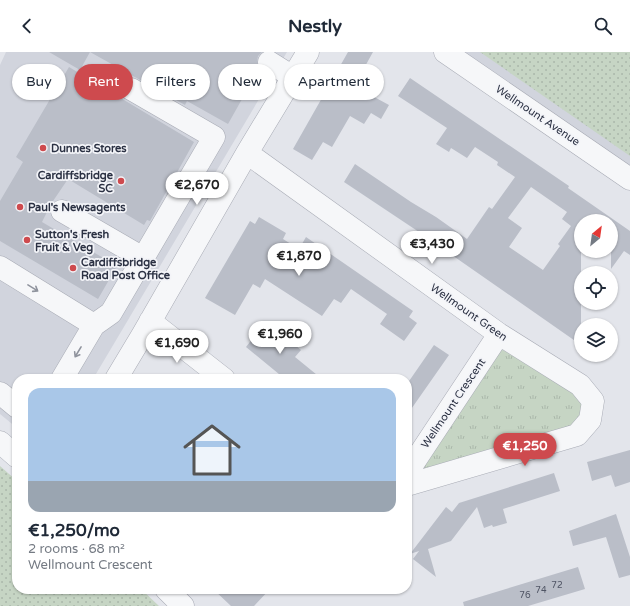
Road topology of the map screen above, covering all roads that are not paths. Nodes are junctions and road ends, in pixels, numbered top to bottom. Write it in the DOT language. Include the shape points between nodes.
graph roads {
  1 [pos="308,52"];
  2 [pos="445,52"];
  3 [pos="269,62"];
  4 [pos="301,64"];
  5 [pos="284,71"];
  6 [pos="133,90"];
  7 [pos="284,92"];
  8 [pos="247,153"];
  9 [pos="630,178"];
  10 [pos="62,211"];
  11 [pos="143,258"];
  12 [pos="0,267"];
  13 [pos="150,321"];
  14 [pos="94,325"];
  15 [pos="499,334"];
  16 [pos="65,374"];
  17 [pos="119,374"];
  18 [pos="218,374"];
  19 [pos="0,393"];
  20 [pos="12,403"];
  21 [pos="0,442"];
  22 [pos="12,453"];
  23 [pos="412,465"];
  24 [pos="412,484"];
  25 [pos="171,594"];
  26 [pos="183,606"];
  1 -- 4 [label="street"];
  2 -- 9 [label="street, Wellmount Avenue"];
  3 -- 5 [label="street"];
  6 -- 11 [label="street" via="214,137"];
  7 -- 8 [label="street"];
  8 -- 13 [label="street"];
  8 -- 15 [label="street, Wellmount Green"];
  10 -- 11 [label="street"];
  11 -- 14 [label="street" via="111,313"];
  12 -- 14 [label="street, one-way"];
  13 -- 17 [label="street"];
  13 -- 18 [label="street"];
  14 -- 16 [label="street, one-way"];
  15 -- 23 [label="street, Wellmount Crescent"];
  15 -- 24 [label="street, Wellmount Green" via="580,385 593,401 590,420 577,435"];
  19 -- 20 [label="street"];
  21 -- 22 [label="street"];
  25 -- 26 [label="street"];
}
